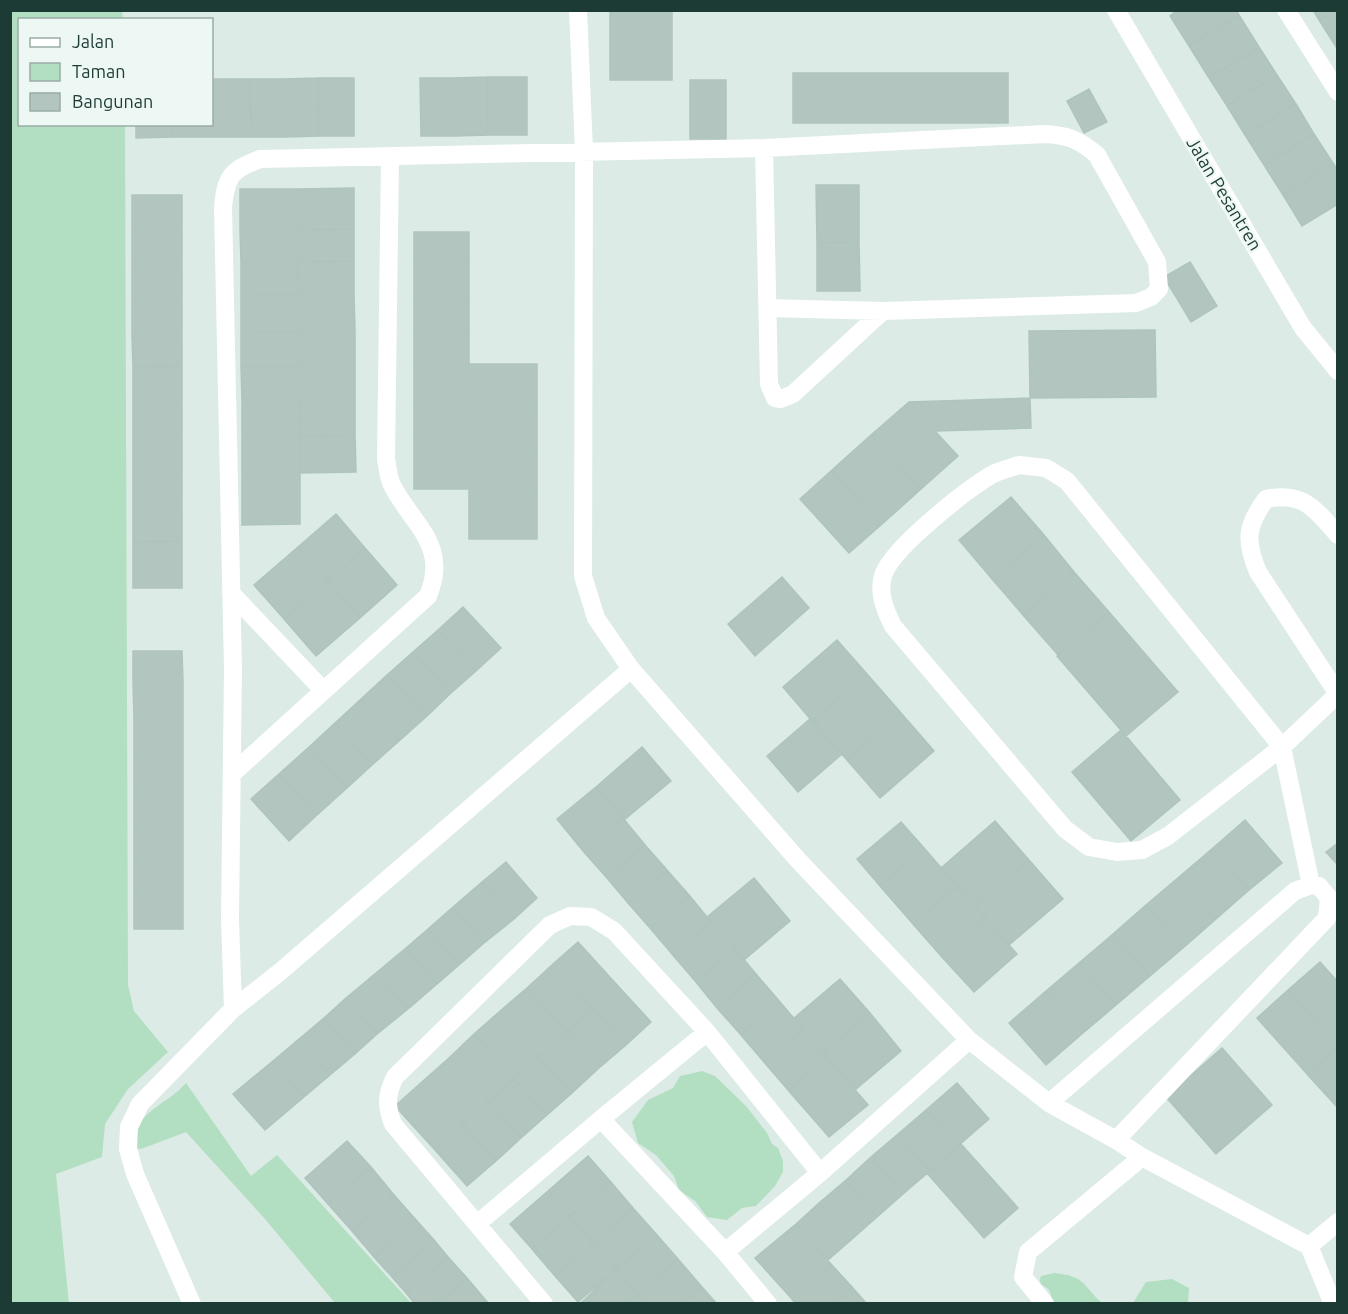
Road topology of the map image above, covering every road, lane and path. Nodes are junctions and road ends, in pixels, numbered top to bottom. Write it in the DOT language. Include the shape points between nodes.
graph roads {
  1 [pos="578,10"];
  2 [pos="1286,10"];
  3 [pos="1115,11"];
  4 [pos="1338,92"];
  5 [pos="764,148"];
  6 [pos="584,151"];
  7 [pos="390,158"];
  8 [pos="768,308"];
  9 [pos="883,311"];
  10 [pos="1338,371"];
  11 [pos="1338,535"];
  12 [pos="231,593"];
  13 [pos="631,669"];
  14 [pos="323,690"];
  15 [pos="1338,694"];
  16 [pos="1282,747"];
  17 [pos="232,774"];
  18 [pos="1311,885"];
  19 [pos="233,1008"];
  20 [pos="707,1032"];
  21 [pos="969,1040"];
  22 [pos="1049,1103"];
  23 [pos="601,1119"];
  24 [pos="1116,1140"];
  25 [pos="1142,1157"];
  26 [pos="820,1173"];
  27 [pos="1338,1222"];
  28 [pos="477,1224"];
  29 [pos="1310,1246"];
  30 [pos="725,1252"];
  31 [pos="192,1304"];
  32 [pos="544,1304"];
  33 [pos="768,1304"];
  34 [pos="1045,1304"];
  35 [pos="1333,1304"];
  1 -- 6 [label="street"];
  2 -- 4 [label="street"];
  3 -- 10 [label="street, Jalan Pesantren" via="1303,328"];
  5 -- 6 [label="street"];
  5 -- 8 [label="street"];
  5 -- 9 [label="street" via="1066,135 1097,155 1157,262 1159,289 1136,303"];
  6 -- 7 [label="street"];
  6 -- 13 [label="street" via="583,576 596,618"];
  7 -- 12 [label="street" via="260,159 237,168 225,186"];
  7 -- 14 [label="street" via="386,459 391,485 425,535 434,556 436,577 428,596"];
  8 -- 9 [label="street"];
  8 -- 9 [label="street" via="769,384 775,398 781,399 793,394"];
  11 -- 15 [label="street" via="1316,510 1283,495 1266,498 1249,528 1250,553 1258,573"];
  12 -- 14 [label="street"];
  12 -- 17 [label="street"];
  13 -- 19 [label="street"];
  13 -- 21 [label="street" via="798,860"];
  14 -- 17 [label="street"];
  15 -- 16 [label="street"];
  16 -- 16 [label="street" via="1067,481 1046,468 1019,465 994,474 926,525 900,549 884,574 882,602 892,626 1065,829 1089,847 1117,852 1142,850 1168,836"];
  16 -- 18 [label="street"];
  17 -- 19 [label="street"];
  18 -- 22 [label="street" via="1295,891"];
  18 -- 24 [label="street" via="1319,886 1329,898 1327,918"];
  19 -- 31 [label="street" via="140,1104 129,1127 128,1149 135,1174"];
  20 -- 23 [label="street"];
  20 -- 26 [label="street"];
  20 -- 28 [label="street" via="614,931 591,917 570,916 550,926 394,1077 387,1094 393,1124"];
  21 -- 22 [label="street"];
  21 -- 26 [label="street"];
  22 -- 24 [label="street"];
  23 -- 28 [label="street"];
  23 -- 30 [label="street"];
  24 -- 25 [label="street"];
  25 -- 29 [label="street"];
  25 -- 34 [label="street" via="1028,1252 1023,1277"];
  26 -- 30 [label="street"];
  27 -- 29 [label="street"];
  28 -- 32 [label="street"];
  29 -- 35 [label="street"];
  30 -- 33 [label="street"];
}
